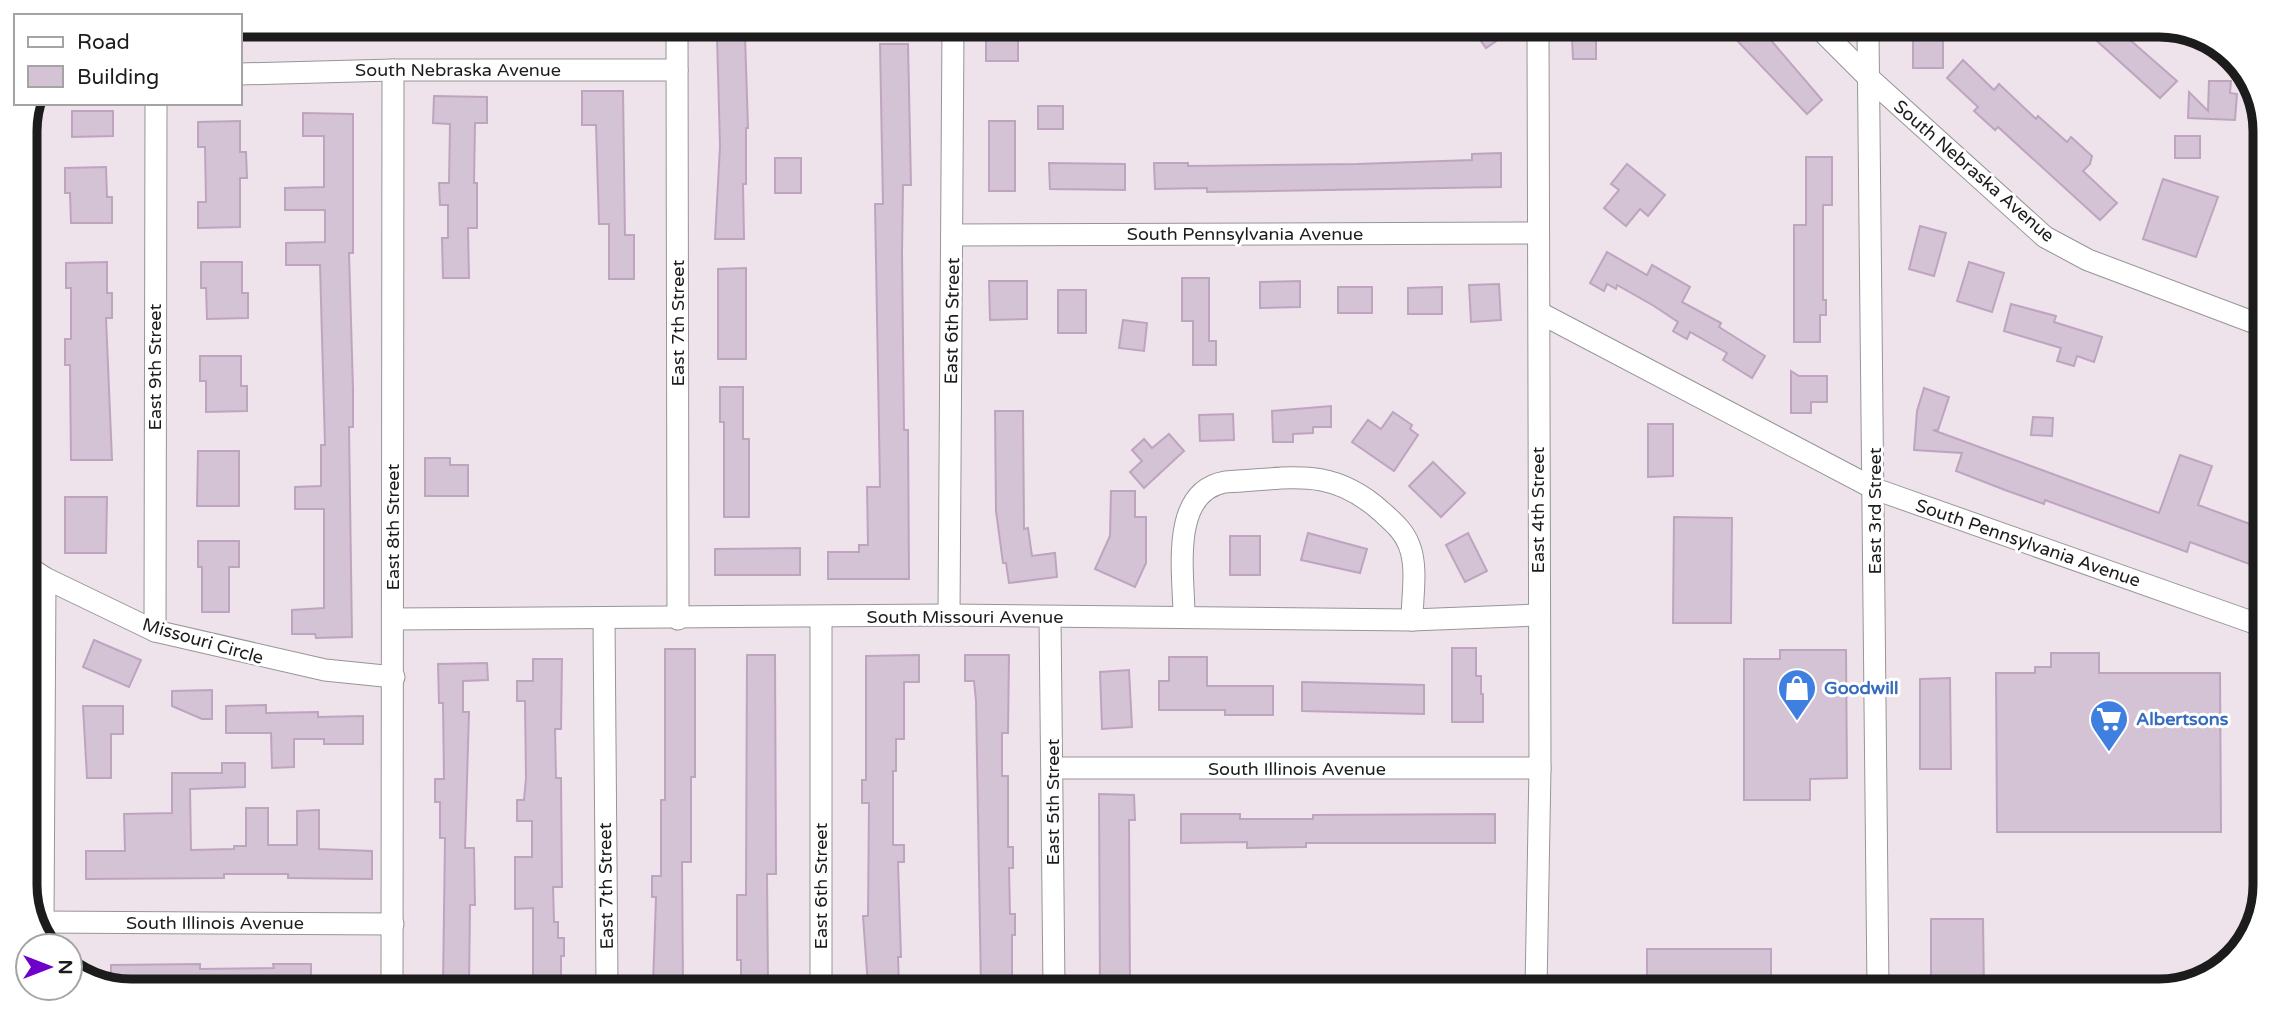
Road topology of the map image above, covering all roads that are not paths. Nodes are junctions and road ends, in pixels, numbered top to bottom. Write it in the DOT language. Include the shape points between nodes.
graph roads {
  1 [pos="677,37"];
  2 [pos="953,37"];
  3 [pos="1538,37"];
  4 [pos="1828,37"];
  5 [pos="1868,37"];
  6 [pos="393,69"];
  7 [pos="677,70"];
  8 [pos="242,74"];
  9 [pos="1869,78"];
  10 [pos="156,105"];
  11 [pos="1538,233"];
  12 [pos="953,235"];
  13 [pos="1539,313"];
  14 [pos="2253,322"];
  15 [pos="1875,489"];
  16 [pos="37,573"];
  17 [pos="45,578"];
  18 [pos="949,615"];
  19 [pos="1537,615"];
  20 [pos="1184,616"];
  21 [pos="821,617"];
  22 [pos="1050,617"];
  23 [pos="393,619"];
  24 [pos="604,619"];
  25 [pos="678,619"];
  26 [pos="1412,620"];
  27 [pos="2253,623"];
  28 [pos="155,631"];
  29 [pos="394,677"];
  30 [pos="1054,768"];
  31 [pos="1539,768"];
  32 [pos="40,907"];
  33 [pos="45,923"];
  34 [pos="393,924"];
  35 [pos="392,979"];
  36 [pos="607,979"];
  37 [pos="821,979"];
  38 [pos="1054,979"];
  39 [pos="1536,979"];
  40 [pos="1878,979"];
  1 -- 7 [label="street, East 7th Street"];
  2 -- 12 [label="street, East 6th Street"];
  3 -- 11 [label="street, East 4th Street"];
  4 -- 9 [label="street, South Nebraska Avenue"];
  5 -- 9 [label="street, East 3rd Street"];
  6 -- 7 [label="street, South Nebraska Avenue"];
  6 -- 8 [label="street, South Nebraska Avenue"];
  6 -- 23 [label="street, East 8th Street"];
  7 -- 25 [label="street, East 7th Street"];
  9 -- 14 [label="street, South Nebraska Avenue" via="2045,237 2088,260"];
  9 -- 15 [label="street, East 3rd Street"];
  10 -- 28 [label="street, East 9th Street"];
  11 -- 12 [label="street, South Pennsylvania Avenue"];
  11 -- 13 [label="street, East 4th Street"];
  12 -- 18 [label="street, East 6th Street"];
  13 -- 15 [label="street, South Pennsylvania Avenue"];
  13 -- 19 [label="street, East 4th Street"];
  15 -- 27 [label="street, South Pennsylvania Avenue"];
  15 -- 40 [label="street, East 3rd Street"];
  16 -- 17 [label="street, Missouri Circle"];
  17 -- 28 [label="street, Missouri Circle"];
  17 -- 32 [label="street"];
  18 -- 21 [label="street, South Missouri Avenue"];
  18 -- 22 [label="street, South Missouri Avenue"];
  19 -- 26 [label="street, South Missouri Avenue"];
  19 -- 31 [label="street, East 4th Street"];
  20 -- 22 [label="street, South Missouri Avenue"];
  20 -- 26 [label="street, South Missouri Avenue"];
  20 -- 26 [label="street" via="1184,533 1194,501 1214,484 1225,482 1321,478 1356,490 1398,526 1410,545"];
  21 -- 25 [label="street, South Missouri Avenue"];
  21 -- 37 [label="street, East 6th Street"];
  22 -- 30 [label="street, East 5th Street"];
  23 -- 24 [label="street, South Missouri Avenue"];
  23 -- 29 [label="street, East 8th Street"];
  24 -- 25 [label="street, South Missouri Avenue"];
  24 -- 36 [label="street, East 7th Street"];
  28 -- 29 [label="street, Missouri Circle" via="312,668"];
  29 -- 34 [label="street, East 8th Street"];
  30 -- 31 [label="street, South Illinois Avenue"];
  30 -- 38 [label="street, East 5th Street"];
  31 -- 39 [label="street, East 4th Street"];
  33 -- 34 [label="street, South Illinois Avenue"];
  34 -- 35 [label="street, East 8th Street"];
}
